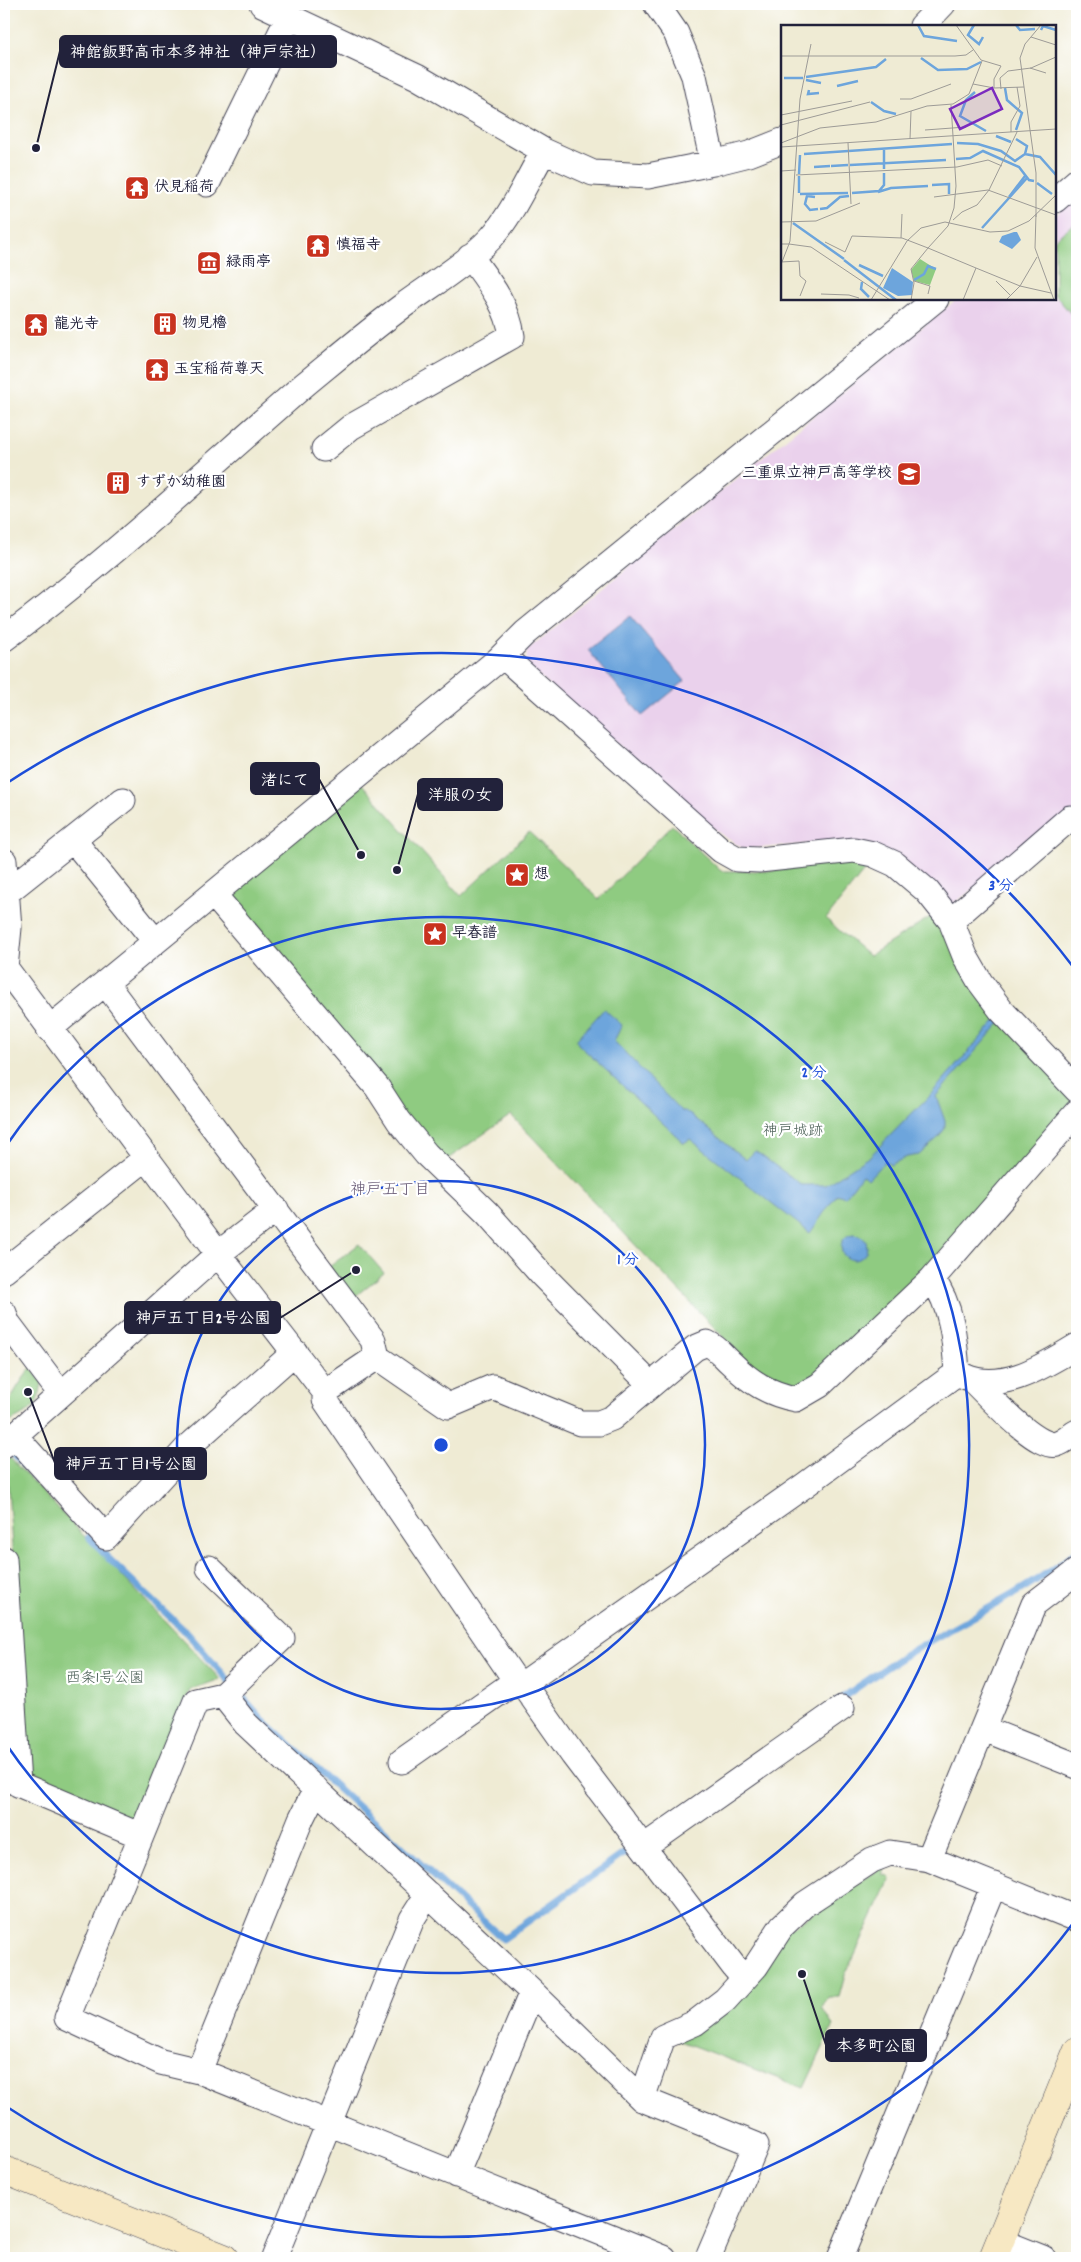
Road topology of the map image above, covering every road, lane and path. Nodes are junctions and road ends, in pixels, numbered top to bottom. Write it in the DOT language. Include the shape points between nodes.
graph roads {
  1 [pos="262,4"];
  2 [pos="656,4"];
  3 [pos="943,4"];
  4 [pos="289,16"];
  5 [pos="923,25"];
  6 [pos="781,141"];
  7 [pos="544,151"];
  8 [pos="714,163"];
  9 [pos="1077,181"];
  10 [pos="207,184"];
  11 [pos="1056,199"];
  12 [pos="470,256"];
  13 [pos="935,300"];
  14 [pos="324,449"];
  15 [pos="4,639"];
  16 [pos="503,656"];
  17 [pos="124,800"];
  18 [pos="1070,818"];
  19 [pos="74,841"];
  20 [pos="4,861"];
  21 [pos="6,894"];
  22 [pos="213,894"];
  23 [pos="951,921"];
  24 [pos="155,941"];
  25 [pos="5,967"];
  26 [pos="106,984"];
  27 [pos="49,1029"];
  28 [pos="1077,1090"];
  29 [pos="1077,1112"];
  30 [pos="146,1158"];
  31 [pos="276,1210"];
  32 [pos="218,1254"];
  33 [pos="4,1270"];
  34 [pos="932,1279"];
  35 [pos="4,1313"];
  36 [pos="1077,1346"];
  37 [pos="295,1352"];
  38 [pos="377,1357"];
  39 [pos="965,1376"];
  40 [pos="651,1385"];
  41 [pos="325,1392"];
  42 [pos="61,1394"];
  43 [pos="1077,1432"];
  44 [pos="9,1440"];
  45 [pos="4,1559"];
  46 [pos="209,1568"];
  47 [pos="1077,1571"];
  48 [pos="520,1682"];
  49 [pos="223,1696"];
  50 [pos="842,1708"];
  51 [pos="984,1729"];
  52 [pos="402,1761"];
  53 [pos="1077,1766"];
  54 [pos="316,1789"];
  55 [pos="141,1836"];
  56 [pos="640,1842"];
  57 [pos="929,1859"];
  58 [pos="994,1886"];
  59 [pos="428,1894"];
  60 [pos="1077,1919"];
  61 [pos="744,1978"];
  62 [pos="532,1992"];
  63 [pos="1077,2051"];
  64 [pos="198,2071"];
  65 [pos="642,2099"];
  66 [pos="328,2125"];
  67 [pos="4,2170"];
  68 [pos="456,2174"];
  69 [pos="997,2250"];
  70 [pos="224,2258"];
  71 [pos="274,2258"];
  72 [pos="664,2258"];
  73 [pos="708,2258"];
  74 [pos="840,2258"];
  75 [pos="1043,2258"];
  1 -- 4 [label="street"];
  2 -- 8 [label="street" via="676,33 694,76"];
  3 -- 5 [label="street"];
  4 -- 7 [label="street" via="417,77"];
  4 -- 10 [label="street"];
  6 -- 8 [label="street"];
  7 -- 8 [label="street" via="593,173 605,174 648,176"];
  7 -- 12 [label="street" via="502,224"];
  9 -- 11 [label="street"];
  12 -- 14 [label="street" via="502,304 512,336 351,427"];
  12 -- 15 [label="street" via="306,384 115,550"];
  13 -- 16 [label="street" via="525,633"];
  16 -- 22 [label="street"];
  16 -- 23 [label="street" via="721,850 737,859 759,860 854,850 873,854 895,864 913,878"];
  17 -- 19 [label="street"];
  18 -- 23 [label="street"];
  19 -- 21 [label="street"];
  19 -- 24 [label="street"];
  20 -- 21 [label="street"];
  21 -- 25 [label="street" via="9,928"];
  22 -- 24 [label="street"];
  22 -- 40 [label="street" via="377,1087 426,1154 487,1213 543,1276"];
  23 -- 28 [label="street" via="980,982 1001,1010"];
  24 -- 26 [label="street"];
  25 -- 27 [label="street"];
  26 -- 27 [label="street"];
  26 -- 31 [label="street"];
  27 -- 30 [label="street"];
  29 -- 34 [label="street"];
  30 -- 32 [label="street"];
  30 -- 33 [label="street"];
  31 -- 32 [label="street"];
  31 -- 38 [label="street" via="373,1340"];
  32 -- 37 [label="street"];
  32 -- 42 [label="street"];
  34 -- 39 [label="street" via="941,1291"];
  34 -- 40 [label="street" via="820,1385 796,1399 763,1390 717,1348 706,1343 695,1348"];
  35 -- 42 [label="street" via="7,1322"];
  36 -- 39 [label="street" via="1033,1372 993,1382"];
  37 -- 41 [label="street"];
  37 -- 44 [label="street" via="188,1447 106,1537"];
  38 -- 40 [label="street" via="448,1406 493,1387 580,1423 599,1423 612,1418"];
  38 -- 41 [label="street"];
  39 -- 43 [label="street" via="1040,1441 1057,1444"];
  39 -- 48 [label="street"];
  41 -- 48 [label="street" via="325,1400"];
  42 -- 44 [label="street"];
  45 -- 55 [label="street" via="18,1784"];
  46 -- 49 [label="street" via="282,1638"];
  47 -- 51 [label="street" via="1034,1604"];
  48 -- 52 [label="street"];
  48 -- 56 [label="street"];
  49 -- 54 [label="street" via="246,1724"];
  49 -- 55 [label="street" via="196,1702"];
  50 -- 56 [label="street"];
  51 -- 53 [label="street"];
  51 -- 57 [label="street"];
  54 -- 59 [label="street"];
  54 -- 64 [label="street"];
  55 -- 64 [label="street" via="66,2018 161,2062"];
  56 -- 61 [label="street"];
  57 -- 58 [label="street"];
  57 -- 61 [label="street" via="890,1853 872,1860 805,1904 782,1926 756,1966"];
  58 -- 60 [label="street"];
  58 -- 74 [label="street"];
  59 -- 62 [label="street"];
  59 -- 66 [label="street" via="412,1919"];
  61 -- 65 [label="street" via="725,2000 695,2023 663,2037"];
  62 -- 65 [label="street"];
  62 -- 68 [label="street"];
  63 -- 69 [label="street"];
  64 -- 66 [label="street"];
  65 -- 73 [label="street" via="756,2146"];
  66 -- 68 [label="street"];
  66 -- 71 [label="street"];
  67 -- 70 [label="street"];
  68 -- 72 [label="street"];
  69 -- 75 [label="street"];
}
